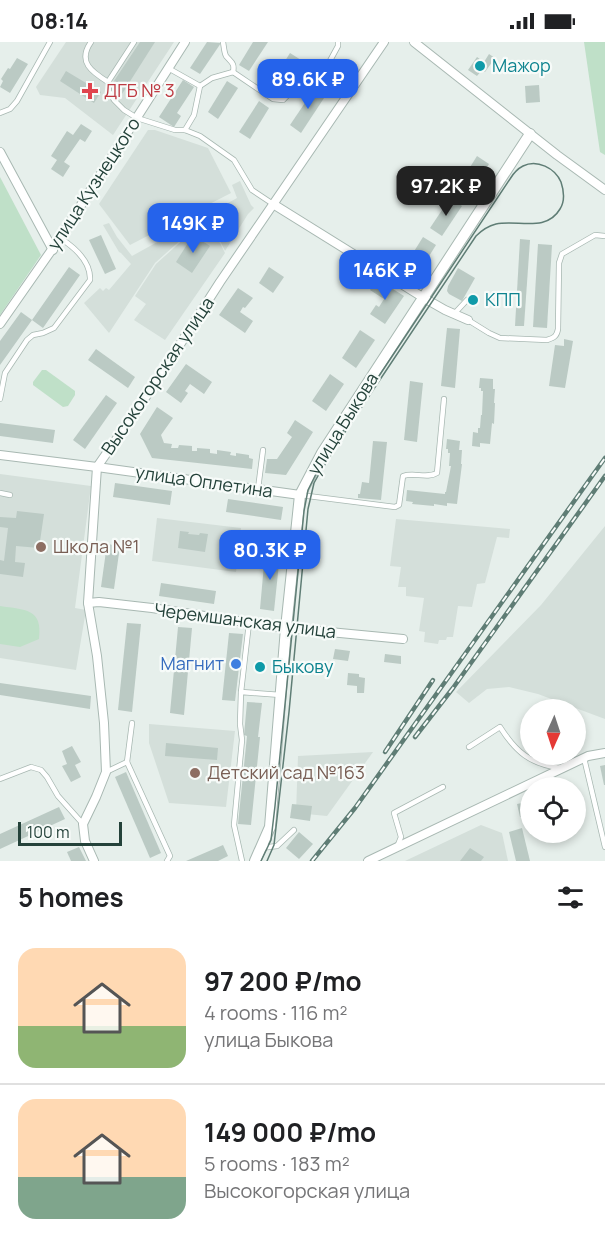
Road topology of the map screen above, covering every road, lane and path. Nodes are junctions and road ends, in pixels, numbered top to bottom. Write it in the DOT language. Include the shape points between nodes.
graph roads {
  1 [pos="50,42"];
  2 [pos="90,42"];
  3 [pos="134,42"];
  4 [pos="185,42"];
  5 [pos="223,42"];
  6 [pos="338,42"];
  7 [pos="384,42"];
  8 [pos="414,42"];
  9 [pos="168,68"];
  10 [pos="233,72"];
  11 [pos="320,79"];
  12 [pos="108,82"];
  13 [pos="200,86"];
  14 [pos="347,98"];
  15 [pos="0,113"];
  16 [pos="137,118"];
  17 [pos="184,130"];
  18 [pos="530,134"];
  19 [pos="0,152"];
  20 [pos="605,190"];
  21 [pos="273,204"];
  22 [pos="605,236"];
  23 [pos="60,238"];
  24 [pos="53,250"];
  25 [pos="424,298"];
  26 [pos="466,300"];
  27 [pos="454,314"];
  28 [pos="468,320"];
  29 [pos="0,324"];
  30 [pos="0,399"];
  31 [pos="444,399"];
  32 [pos="263,450"];
  33 [pos="0,455"];
  34 [pos="97,467"];
  35 [pos="258,489"];
  36 [pos="0,494"];
  37 [pos="10,495"];
  38 [pos="300,495"];
  39 [pos="88,603"];
  40 [pos="249,622"];
  41 [pos="286,628"];
  42 [pos="403,639"];
  43 [pos="242,692"];
  44 [pos="281,694"];
  45 [pos="132,723"];
  46 [pos="469,747"];
  47 [pos="605,753"];
  48 [pos="586,758"];
  49 [pos="128,762"];
  50 [pos="569,765"];
  51 [pos="586,765"];
  52 [pos="563,768"];
  53 [pos="106,771"];
  54 [pos="0,780"];
  55 [pos="443,787"];
  56 [pos="83,824"];
  57 [pos="294,830"];
  58 [pos="397,847"];
  59 [pos="605,847"];
  60 [pos="261,848"];
  61 [pos="94,861"];
  62 [pos="167,861"];
  63 [pos="243,861"];
  64 [pos="255,861"];
  65 [pos="368,861"];
  1 -- 15 [label="lane" via="18,100"];
  2 -- 12 [label="lane" via="85,51 87,65"];
  3 -- 12 [label="lane"];
  4 -- 9 [label="street, улица Кузнецкого"];
  5 -- 10 [label="lane" via="226,55 234,64"];
  6 -- 11 [label="lane"];
  7 -- 14 [label="street, Высокогорская улица"];
  8 -- 18 [label="street"];
  9 -- 13 [label="lane"];
  9 -- 16 [label="street, улица Кузнецкого"];
  10 -- 11 [label="lane" via="278,100 302,82"];
  10 -- 13 [label="lane"];
  11 -- 14 [label="lane" via="333,82"];
  12 -- 16 [label="lane" via="114,100"];
  13 -- 17 [label="lane" via="194,115"];
  14 -- 21 [label="street, Высокогорская улица"];
  16 -- 17 [label="lane"];
  16 -- 23 [label="street, улица Кузнецкого"];
  17 -- 21 [label="lane" via="200,136 234,160 252,190"];
  18 -- 20 [label="street"];
  18 -- 25 [label="street, улица Быкова"];
  19 -- 24 [label="street"];
  21 -- 25 [label="street"];
  21 -- 34 [label="street, Высокогорская улица"];
  22 -- 28 [label="lane" via="595,235 562,254 558,329 551,339 500,338"];
  23 -- 24 [label="street, улица Кузнецкого"];
  23 -- 30 [label="lane" via="73,246 87,265 90,280 54,328 33,334 27,340 4,373"];
  24 -- 29 [label="street, улица Кузнецкого"];
  25 -- 27 [label="street"];
  25 -- 38 [label="street, улица Быкова" via="322,453"];
  26 -- 27 [label="lane"];
  27 -- 28 [label="street"];
  31 -- 38 [label="lane" via="437,473 403,476 399,505"];
  32 -- 35 [label="lane"];
  33 -- 34 [label="street, улица Оплетина"];
  34 -- 35 [label="street, улица Оплетина"];
  34 -- 39 [label="street, Высокогорская улица"];
  35 -- 38 [label="street, улица Оплетина"];
  36 -- 37 [label="lane"];
  38 -- 41 [label="street, улица Быкова"];
  39 -- 40 [label="street, Черемшанская улица"];
  39 -- 53 [label="street, Высокогорская улица" via="97,656"];
  40 -- 41 [label="street, Черемшанская улица"];
  40 -- 43 [label="lane"];
  41 -- 42 [label="street, Черемшанская улица"];
  41 -- 44 [label="street, улица Быкова"];
  43 -- 44 [label="lane"];
  43 -- 63 [label="lane" via="234,825"];
  44 -- 60 [label="street, улица Быкова" via="270,826"];
  45 -- 49 [label="lane"];
  46 -- 52 [label="lane" via="500,727 517,750 532,761"];
  47 -- 48 [label="street"];
  49 -- 53 [label="lane"];
  49 -- 62 [label="lane" via="170,856"];
  50 -- 52 [label="street"];
  51 -- 59 [label="lane"];
  52 -- 58 [label="street"];
  53 -- 56 [label="street, Высокогорская улица"];
  54 -- 56 [label="lane" via="31,767 41,770"];
  55 -- 58 [label="lane" via="394,813 400,837"];
  56 -- 61 [label="street"];
  57 -- 60 [label="lane" via="277,846"];
  58 -- 65 [label="street"];
  60 -- 64 [label="street, улица Быкова"];
}
